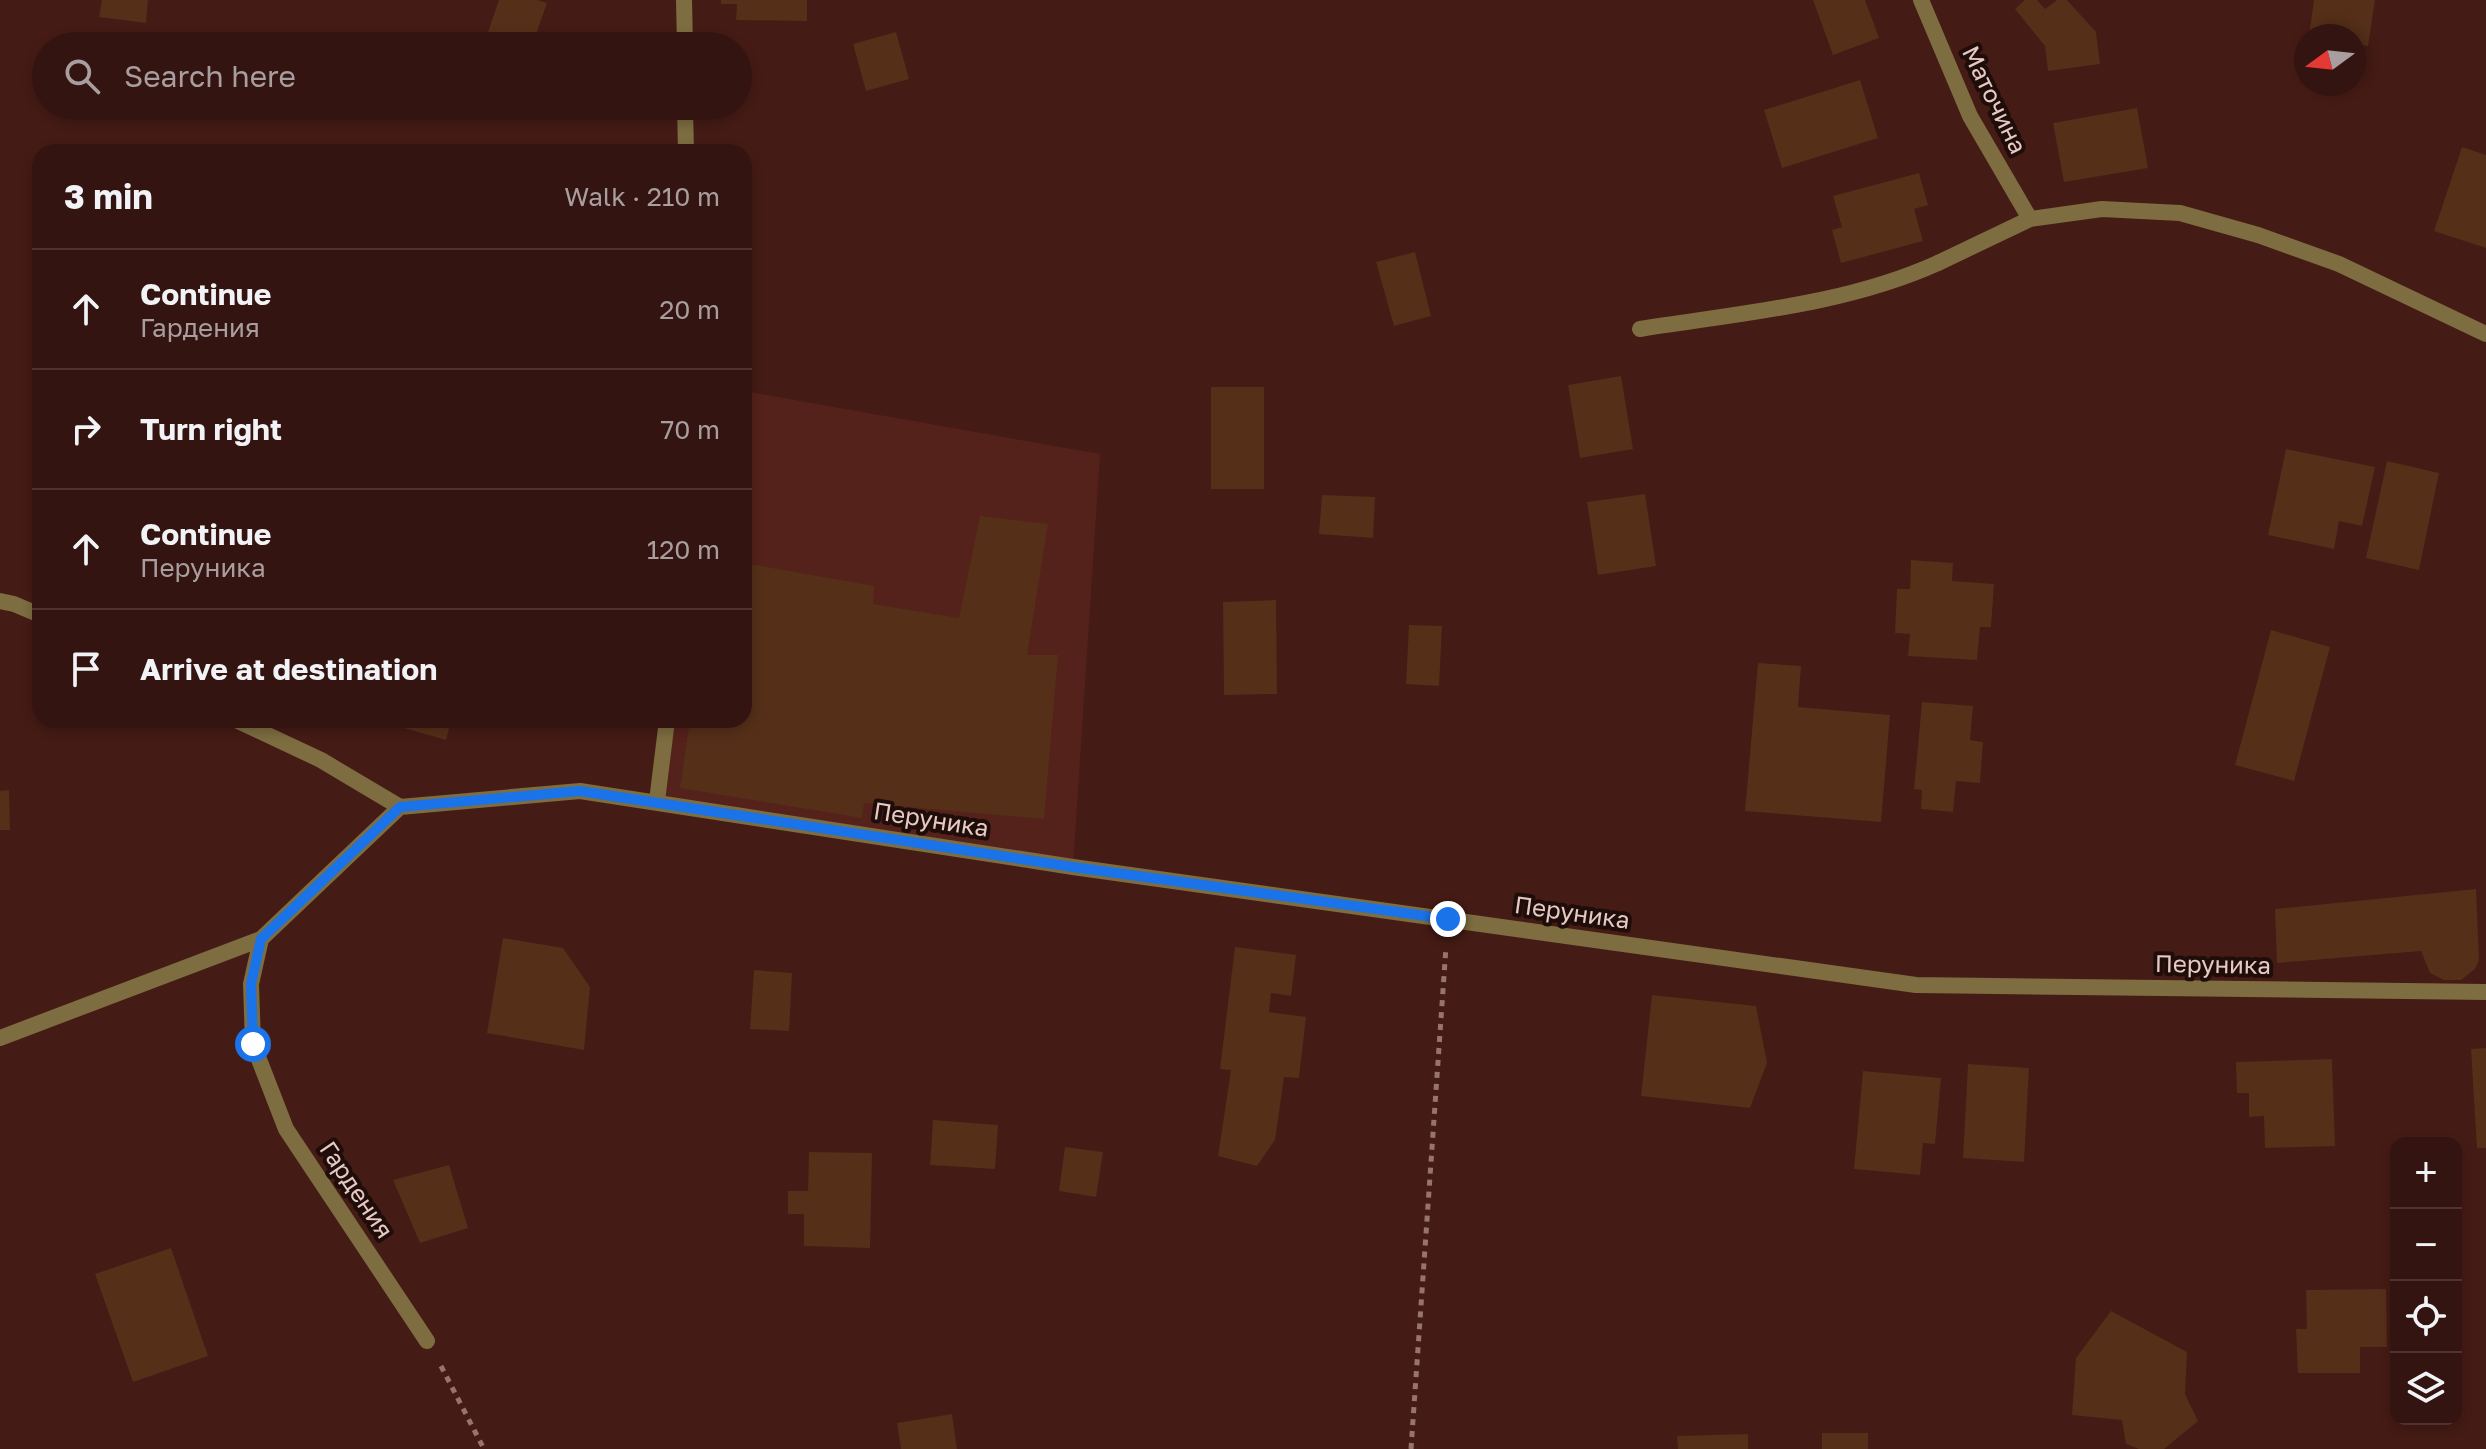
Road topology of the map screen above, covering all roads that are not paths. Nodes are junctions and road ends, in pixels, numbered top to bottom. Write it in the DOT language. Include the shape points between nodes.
graph roads {
  1 [pos="684,0"];
  2 [pos="1921,0"];
  3 [pos="685,32"];
  4 [pos="685,120"];
  5 [pos="686,144"];
  6 [pos="2030,219"];
  7 [pos="1640,329"];
  8 [pos="2486,334"];
  9 [pos="0,601"];
  10 [pos="32,612"];
  11 [pos="253,728"];
  12 [pos="666,728"];
  13 [pos="657,801"];
  14 [pos="400,807"];
  15 [pos="261,939"];
  16 [pos="2486,992"];
  17 [pos="0,1038"];
  18 [pos="427,1341"];
  1 -- 3 [label="street"];
  2 -- 6 [label="street, Маточина" via="1970,116"];
  4 -- 5 [label="street"];
  6 -- 7 [label="street" via="1900,280 1811,302"];
  6 -- 8 [label="street" via="2102,209 2180,213 2339,264"];
  9 -- 10 [label="street"];
  11 -- 14 [label="street" via="321,760"];
  12 -- 13 [label="street"];
  13 -- 14 [label="street, Перуника" via="580,791"];
  13 -- 16 [label="street, Перуника" via="1073,867 1916,985"];
  14 -- 15 [label="street"];
  15 -- 17 [label="street"];
  15 -- 18 [label="street, Гардения" via="251,984 253,1044 286,1129"];
}
